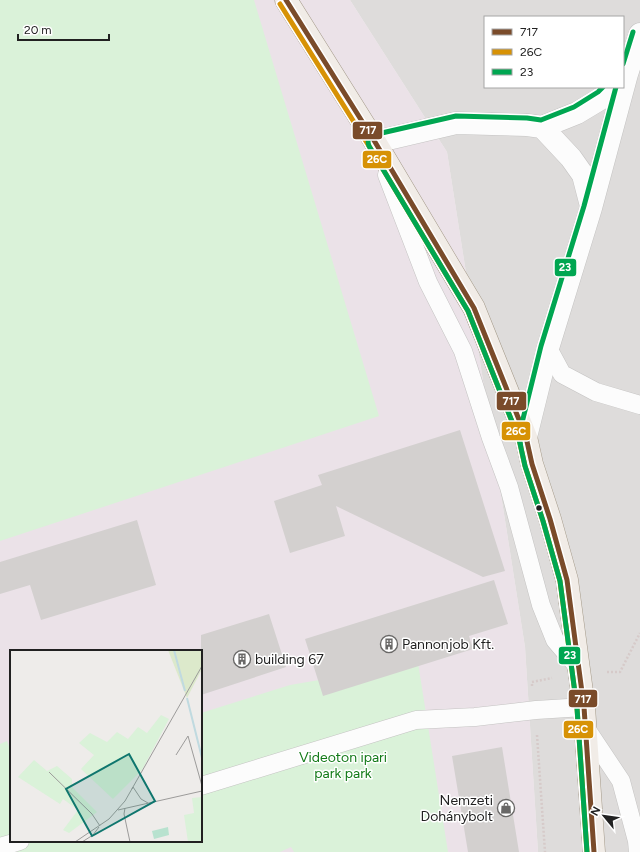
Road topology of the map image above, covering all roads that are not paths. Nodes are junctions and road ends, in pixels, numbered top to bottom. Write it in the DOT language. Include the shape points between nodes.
graph roads {
  1 [pos="286,0"];
  2 [pos="640,34"];
  3 [pos="624,73"];
  4 [pos="613,88"];
  5 [pos="619,88"];
  6 [pos="542,127"];
  7 [pos="374,142"];
  8 [pos="592,208"];
  9 [pos="548,348"];
  10 [pos="562,374"];
  11 [pos="540,384"];
  12 [pos="640,405"];
  13 [pos="526,437"];
  14 [pos="578,667"];
  15 [pos="584,717"];
  16 [pos="202,786"];
  17 [pos="17,842"];
  18 [pos="0,847"];
  19 [pos="594,852"];
  20 [pos="638,852"];
  1 -- 7 [label="main road"];
  2 -- 3 [label="street"];
  4 -- 6 [label="street" via="602,98 576,113"];
  5 -- 8 [label="street"];
  6 -- 7 [label="street" via="456,122"];
  6 -- 8 [label="street" via="583,175"];
  7 -- 13 [label="main road" via="474,308"];
  7 -- 14 [label="lane" via="428,282 463,351 509,487 541,604 555,640"];
  8 -- 9 [label="street"];
  9 -- 10 [label="lane"];
  9 -- 11 [label="street"];
  10 -- 11 [label="lane"];
  10 -- 12 [label="lane" via="596,392"];
  11 -- 13 [label="street"];
  13 -- 14 [label="main road" via="567,580"];
  14 -- 15 [label="main road"];
  15 -- 16 [label="lane" via="536,710 416,720"];
  15 -- 19 [label="main road"];
  15 -- 20 [label="lane" via="621,781"];
  17 -- 18 [label="lane"];
}
